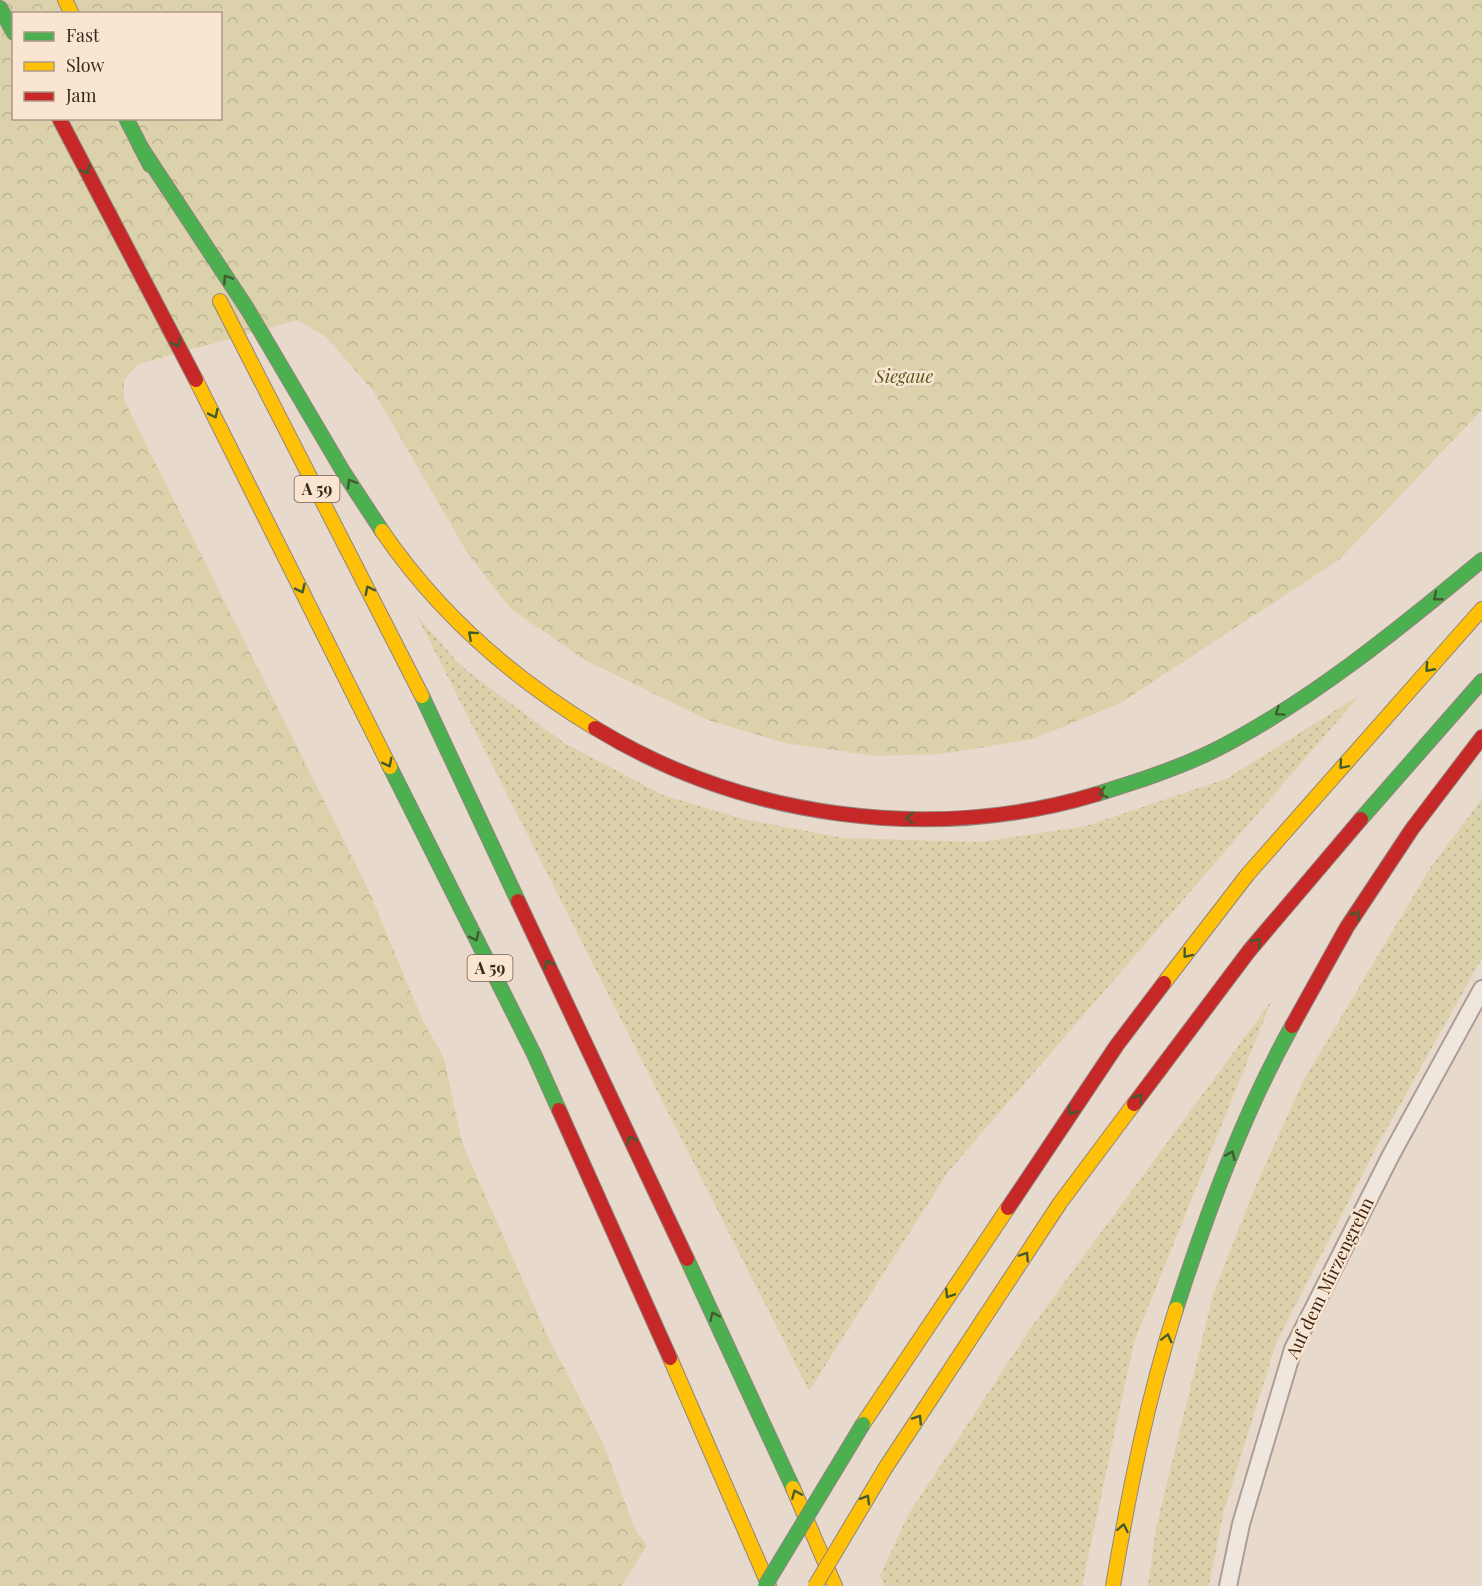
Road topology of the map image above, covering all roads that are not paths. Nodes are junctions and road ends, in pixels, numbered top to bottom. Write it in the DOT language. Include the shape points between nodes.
graph roads {
  1 [pos="0,8"];
  2 [pos="12,29"];
  3 [pos="60,120"];
  4 [pos="127,120"];
  5 [pos="140,146"];
  6 [pos="200,263"];
  7 [pos="211,284"];
  8 [pos="1482,560"];
  9 [pos="1482,609"];
  10 [pos="1482,681"];
  11 [pos="1482,737"];
  12 [pos="1482,989"];
  13 [pos="767,1586"];
  14 [pos="815,1586"];
  15 [pos="835,1586"];
  16 [pos="1113,1586"];
  17 [pos="1228,1586"];
  1 -- 2 [label="highway"];
  3 -- 13 [label="highway, A 59, one-way" via="188,362 534,1054 726,1483"];
  4 -- 5 [label="highway"];
  5 -- 6 [label="highway"];
  8 -- 5 [label="highway, one-way" via="1372,647 1272,717 1208,753 1139,782 1069,804 935,819 870,817 749,796 692,777 647,756 563,709 472,636 439,604 360,497 260,328"];
  15 -- 7 [label="highway, A 59, one-way" via="776,1448 396,642"];
  9 -- 13 [label="highway, one-way, bridge" via="1248,874 1117,1045 863,1424"];
  14 -- 10 [label="highway, one-way, bridge" via="886,1467 1060,1203 1250,951"];
  16 -- 11 [label="highway, one-way" via="1138,1455 1176,1300 1229,1158 1323,964 1424,812"];
  12 -- 17 [label="lane, Auf dem Mirzengrehn" via="1391,1155 1293,1349 1241,1524"];
}
